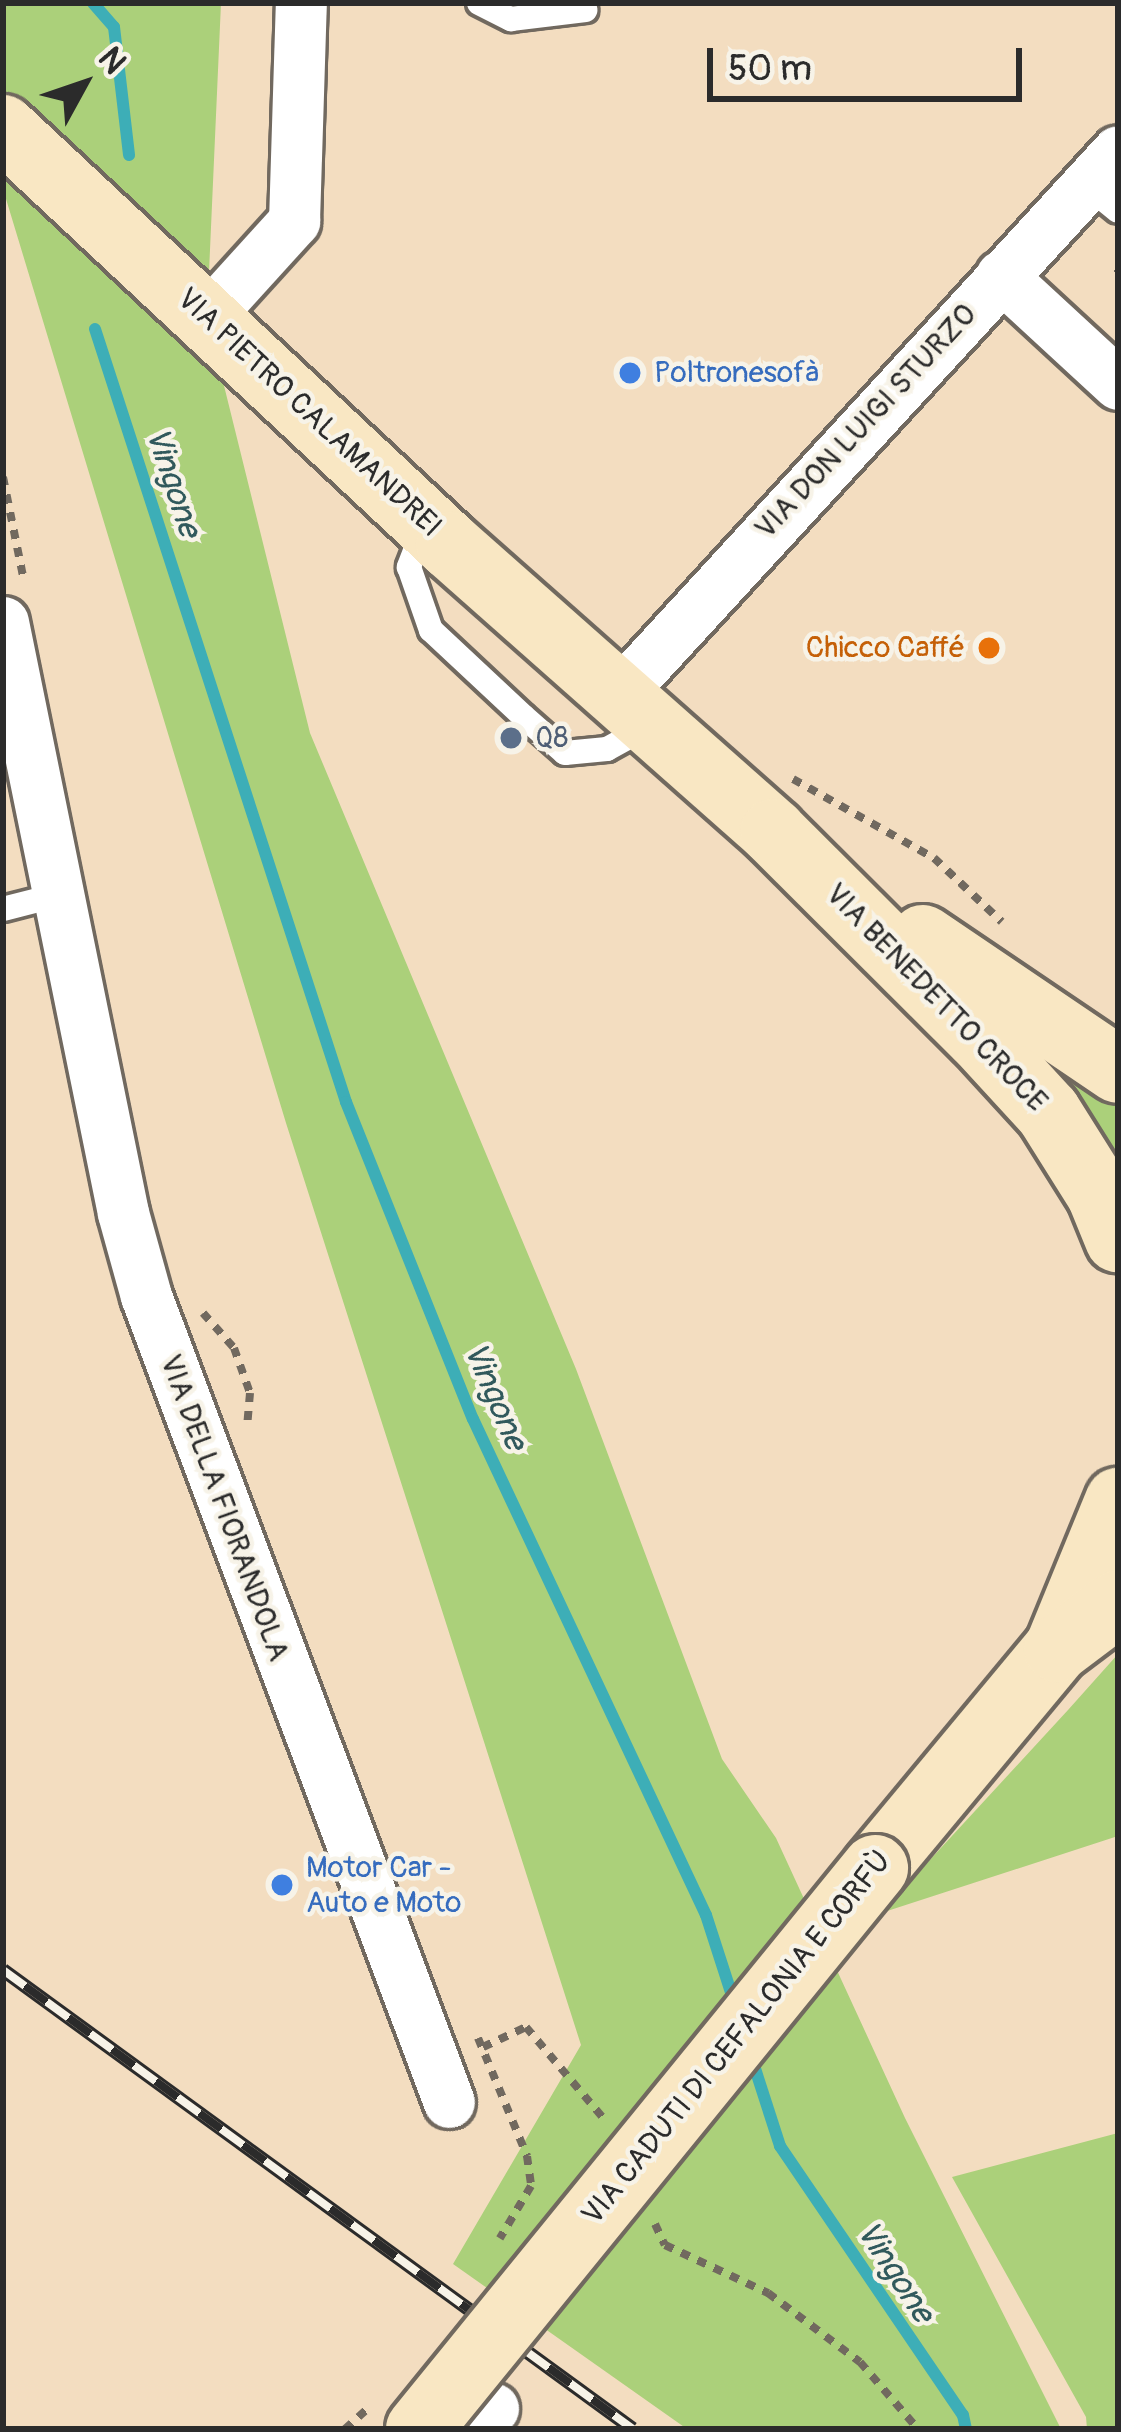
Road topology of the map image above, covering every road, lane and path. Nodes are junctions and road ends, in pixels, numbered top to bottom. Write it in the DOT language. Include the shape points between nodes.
graph roads {
  1 [pos="301,3"];
  2 [pos="479,3"];
  3 [pos="585,10"];
  4 [pos="7,132"];
  5 [pos="1107,182"];
  6 [pos="1001,277"];
  7 [pos="197,307"];
  8 [pos="1118,384"];
  9 [pos="3,622"];
  10 [pos="633,710"];
  11 [pos="779,805"];
  12 [pos="58,895"];
  13 [pos="3,909"];
  14 [pos="1017,937"];
  15 [pos="1118,1070"];
  16 [pos="1118,1239"];
  17 [pos="1118,1501"];
  18 [pos="1118,1603"];
  19 [pos="1057,1648"];
  20 [pos="483,2047"];
  21 [pos="449,2102"];
  22 [pos="610,2131"];
  23 [pos="647,2207"];
  24 [pos="419,2429"];
  25 [pos="918,2429"];
  1 -- 7 [label="street" via="294,221"];
  2 -- 3 [label="lane" via="511,20"];
  4 -- 7 [label="main road, VIA PIETRO CALAMANDREI"];
  5 -- 6 [label="street, VIA DON LUIGI STURZO"];
  6 -- 8 [label="street"];
  6 -- 10 [label="street, VIA DON LUIGI STURZO"];
  7 -- 10 [label="main road, VIA PIETRO CALAMANDREI"];
  9 -- 12 [label="street, VIA DELLA FIORANDOLA"];
  10 -- 11 [label="main road, VIA BENEDETTO CROCE"];
  11 -- 14 [label="path" via="803,781 934,858"];
  11 -- 15 [label="main road, VIA BENEDETTO CROCE"];
  11 -- 16 [label="main road, VIA BENEDETTO CROCE" via="1048,1112"];
  12 -- 13 [label="lane"];
  12 -- 21 [label="street, VIA DELLA FIORANDOLA" via="146,1296"];
  17 -- 19 [label="main road, VIA CADUTI DI CEFALONIA E CORFÙ"];
  18 -- 19 [label="main road, VIA CADUTI DI CEFALONIA E CORFÙ"];
  19 -- 24 [label="main road, VIA CADUTI DI CEFALONIA E CORFÙ, bridge"];
  20 -- 22 [label="path" via="526,2027"];
  23 -- 25 [label="path" via="665,2245 768,2293 860,2362"];
}
